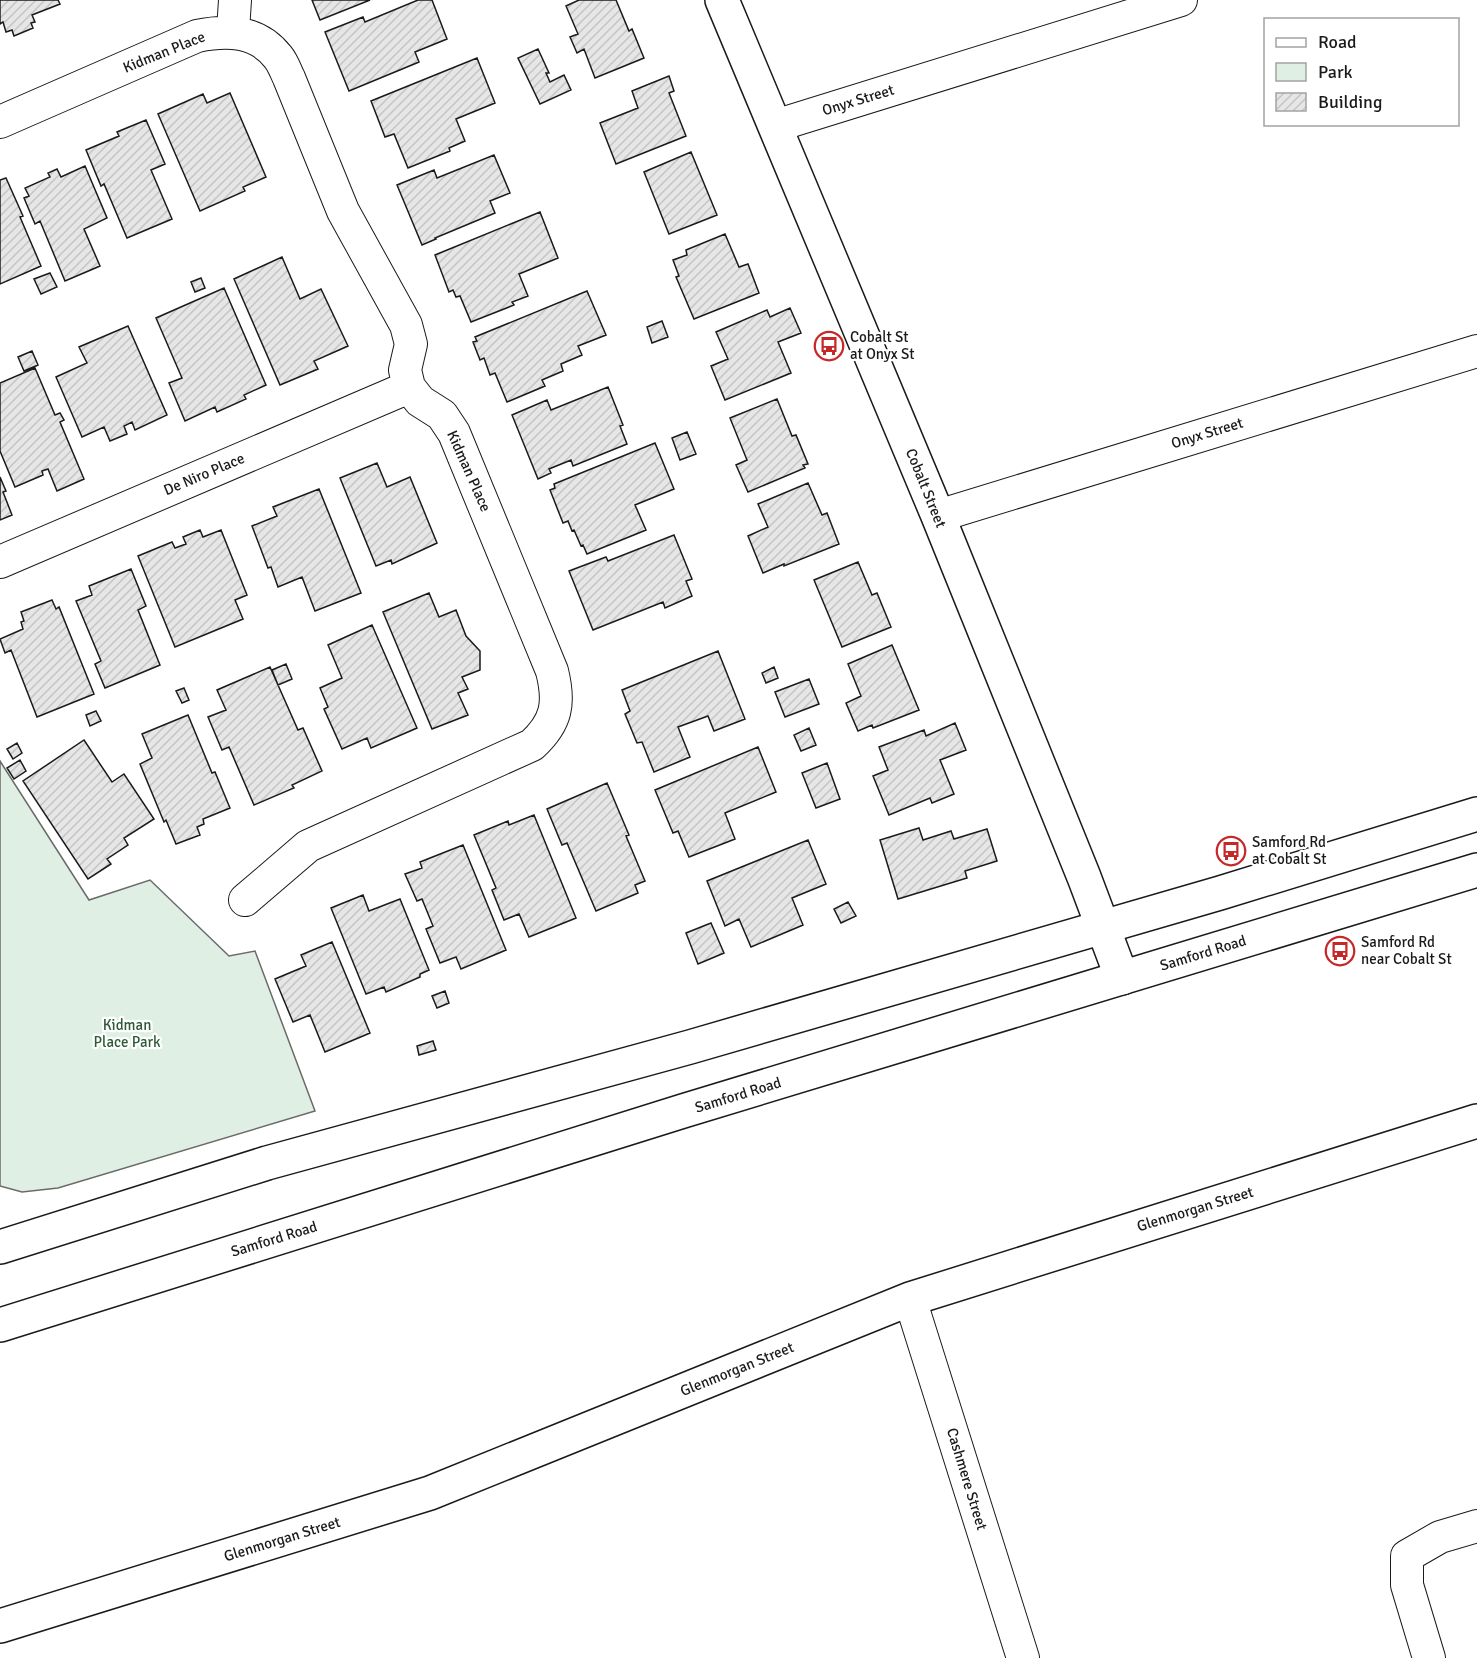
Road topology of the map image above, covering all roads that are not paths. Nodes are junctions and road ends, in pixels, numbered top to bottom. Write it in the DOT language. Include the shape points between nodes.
graph roads {
  1 [pos="235,0"];
  2 [pos="722,0"];
  3 [pos="1181,0"];
  4 [pos="233,31"];
  5 [pos="0,122"];
  6 [pos="775,126"];
  7 [pos="1477,351"];
  8 [pos="409,387"];
  9 [pos="938,516"];
  10 [pos="0,562"];
  11 [pos="1477,814"];
  12 [pos="1477,870"];
  13 [pos="245,900"];
  14 [pos="1103,927"];
  15 [pos="1122,978"];
  16 [pos="1477,1121"];
  17 [pos="0,1247"];
  18 [pos="910,1299"];
  19 [pos="0,1325"];
  20 [pos="1477,1526"];
  21 [pos="0,1626"];
  22 [pos="1023,1658"];
  23 [pos="1430,1658"];
  1 -- 4 [label="street"];
  2 -- 6 [label="main road, Cobalt Street"];
  3 -- 6 [label="street, Onyx Street"];
  4 -- 5 [label="street, Kidman Place" via="197,36"];
  4 -- 8 [label="street" via="264,45 278,57 289,78 343,212 406,324 411,344 405,370"];
  6 -- 9 [label="main road, Cobalt Street"];
  7 -- 9 [label="street, Onyx Street"];
  8 -- 10 [label="street, De Niro Place"];
  8 -- 13 [label="street, Kidman Place" via="420,401 442,415 454,433 552,671 557,688 553,718 532,745 308,846"];
  9 -- 14 [label="main road, Cobalt Street"];
  11 -- 14 [label="main road"];
  12 -- 15 [label="main road, Samford Road"];
  14 -- 15 [label="main road, Cobalt Street"];
  14 -- 17 [label="main road" via="657,1057 267,1163"];
  15 -- 19 [label="main road, Samford Road"];
  16 -- 18 [label="main road, Glenmorgan Street"];
  18 -- 21 [label="main road, Glenmorgan Street" via="430,1493"];
  18 -- 22 [label="street, Cashmere Street"];
  20 -- 23 [label="street" via="1440,1537 1407,1556 1407,1585"];
}
